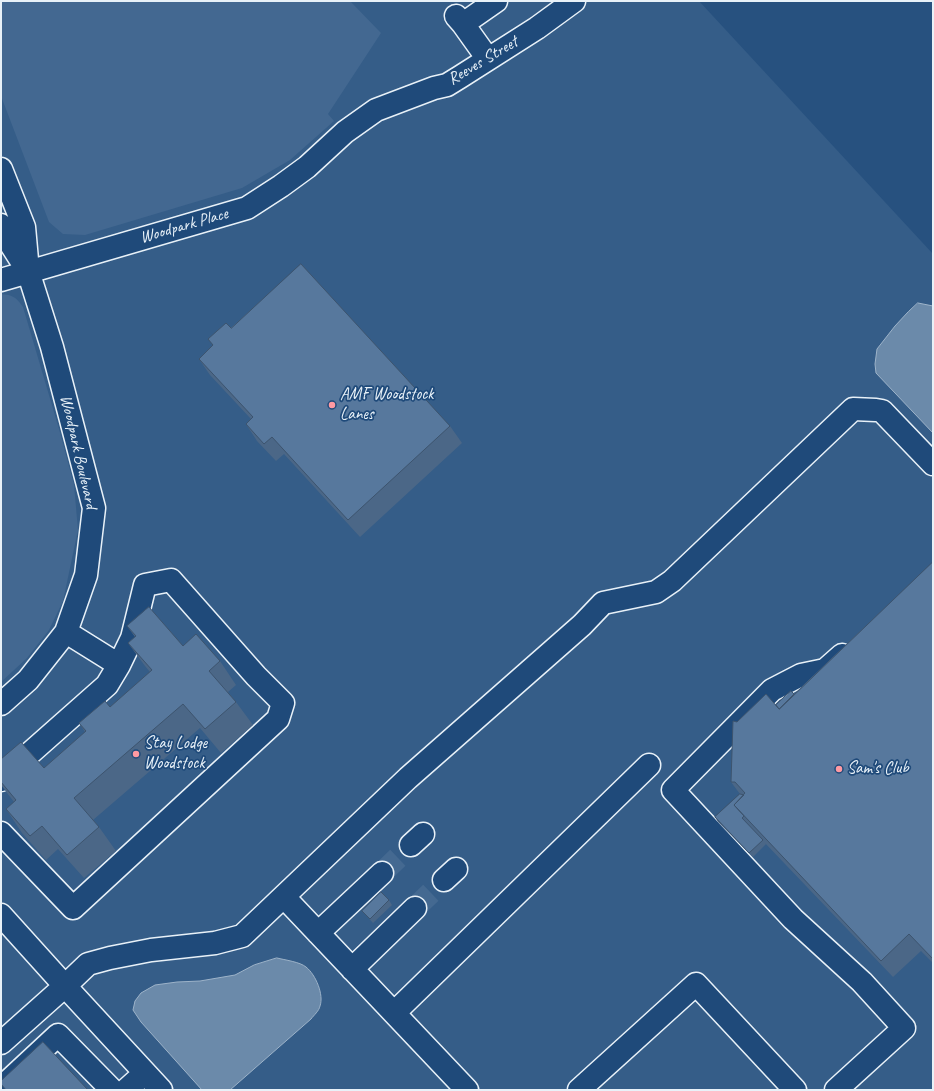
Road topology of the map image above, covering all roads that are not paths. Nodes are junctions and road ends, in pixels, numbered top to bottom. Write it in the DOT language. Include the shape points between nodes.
graph roads {
  1 [pos="496,1"];
  2 [pos="574,1"];
  3 [pos="488,59"];
  4 [pos="345,132"];
  5 [pos="1,169"];
  6 [pos="1,225"];
  7 [pos="28,271"];
  8 [pos="1,280"];
  9 [pos="933,464"];
  10 [pos="66,632"];
  11 [pos="856,642"];
  12 [pos="119,665"];
  13 [pos="1,704"];
  14 [pos="649,765"];
  15 [pos="1,780"];
  16 [pos="1,833"];
  17 [pos="382,873"];
  18 [pos="284,897"];
  19 [pos="415,908"];
  20 [pos="4,925"];
  21 [pos="318,933"];
  22 [pos="352,968"];
  23 [pos="66,986"];
  24 [pos="394,1013"];
  25 [pos="1,1043"];
  26 [pos="145,1073"];
  27 [pos="1,1088"];
  28 [pos="112,1090"];
  29 [pos="126,1090"];
  30 [pos="161,1090"];
  31 [pos="467,1090"];
  32 [pos="579,1090"];
  33 [pos="795,1090"];
  34 [pos="836,1090"];
  1 -- 3 [label="street" via="460,20"];
  2 -- 3 [label="street, Reeves Street"];
  3 -- 4 [label="street, Reeves Street" via="447,85 376,110"];
  4 -- 7 [label="street, Woodpark Place" via="307,167 247,208"];
  5 -- 7 [label="street" via="24,227"];
  6 -- 7 [label="street"];
  7 -- 8 [label="street, Woodpark Place"];
  7 -- 10 [label="street, Woodpark Boulevard" via="52,346 94,508 86,575"];
  9 -- 18 [label="street" via="882,411 853,409 672,581 656,592 603,603 582,625 408,778"];
  10 -- 12 [label="street"];
  10 -- 13 [label="street, Woodpark Boulevard" via="28,680"];
  11 -- 34 [label="street" via="825,670 801,676 772,690 673,790 793,919 862,982 904,1028"];
  12 -- 15 [label="street" via="107,685"];
  12 -- 16 [label="street" via="132,638 145,585 171,580 283,703 278,718 73,908"];
  14 -- 24 [label="street"];
  17 -- 21 [label="street"];
  18 -- 21 [label="street"];
  18 -- 23 [label="street" via="242,936 215,943 151,950 88,964"];
  19 -- 22 [label="street"];
  20 -- 23 [label="street"];
  21 -- 22 [label="street"];
  22 -- 24 [label="street"];
  23 -- 25 [label="street"];
  23 -- 26 [label="street"];
  24 -- 31 [label="street"];
  26 -- 29 [label="street"];
  26 -- 30 [label="street"];
  27 -- 28 [label="street" via="58,1035"];
  32 -- 33 [label="street" via="696,984"];
}
